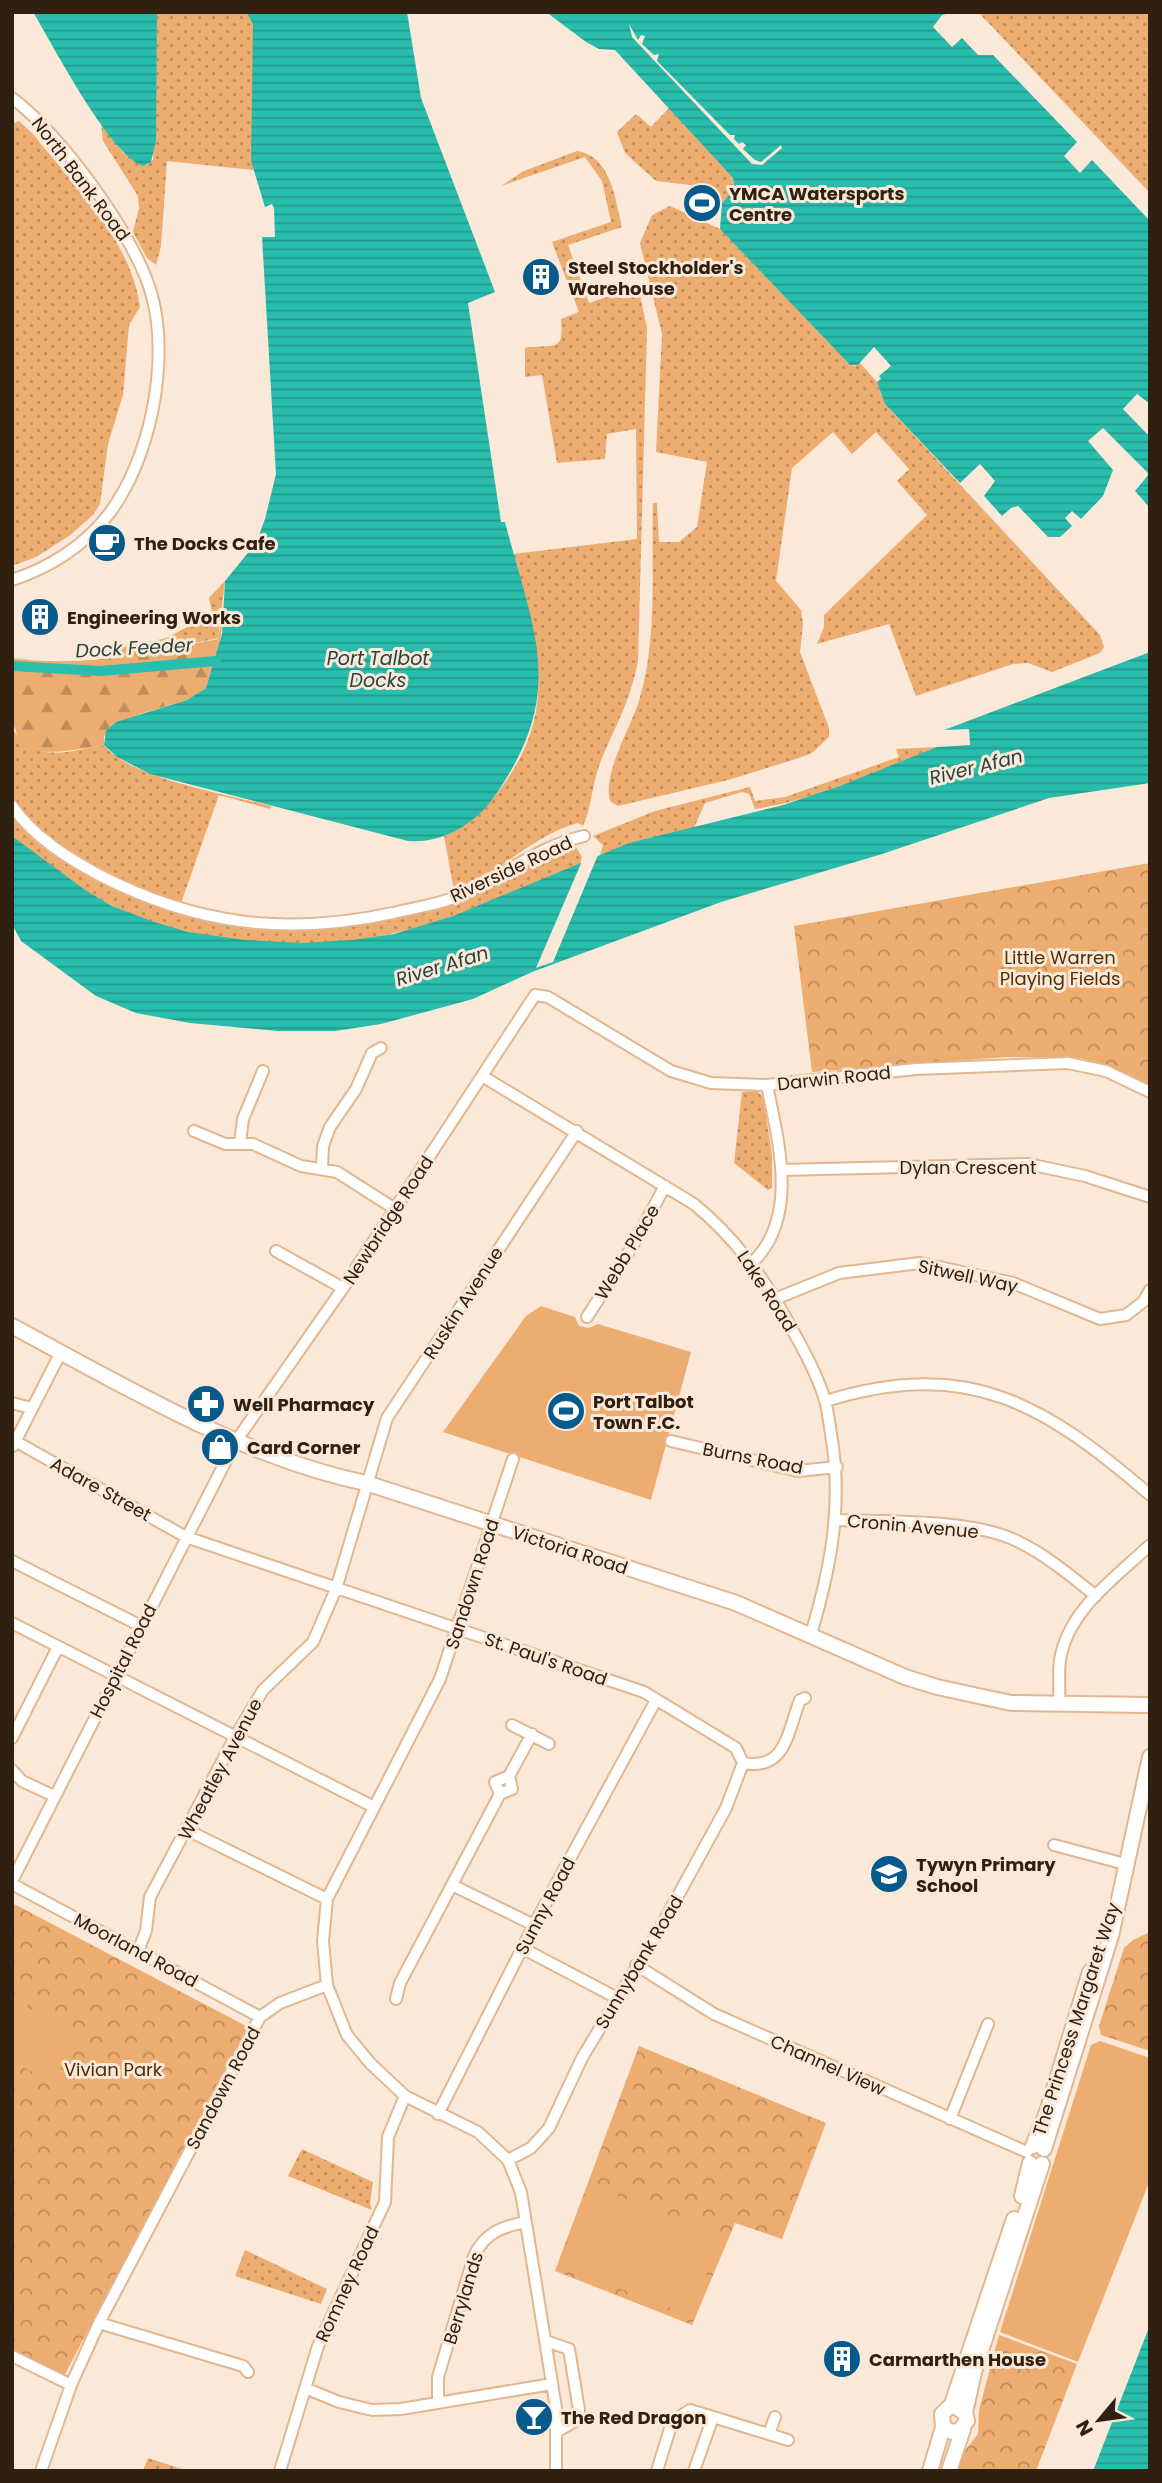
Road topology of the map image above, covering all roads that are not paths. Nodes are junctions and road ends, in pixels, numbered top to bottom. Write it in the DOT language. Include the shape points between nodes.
graph roads {
  1 [pos="14,102"];
  2 [pos="12,580"];
  3 [pos="12,806"];
  4 [pos="584,836"];
  5 [pos="535,995"];
  6 [pos="363,1044"];
  7 [pos="263,1071"];
  8 [pos="482,1076"];
  9 [pos="767,1085"];
  10 [pos="1150,1092"];
  11 [pos="194,1131"];
  12 [pos="577,1131"];
  13 [pos="240,1143"];
  14 [pos="321,1169"];
  15 [pos="782,1170"];
  16 [pos="665,1186"];
  17 [pos="1150,1197"];
  18 [pos="395,1209"];
  19 [pos="276,1251"];
  20 [pos="751,1263"];
  21 [pos="343,1288"];
  22 [pos="1150,1290"];
  23 [pos="775,1299"];
  24 [pos="587,1317"];
  25 [pos="12,1326"];
  26 [pos="61,1352"];
  27 [pos="826,1401"];
  28 [pos="12,1403"];
  29 [pos="31,1408"];
  30 [pos="236,1441"];
  31 [pos="671,1441"];
  32 [pos="14,1445"];
  33 [pos="513,1459"];
  34 [pos="836,1467"];
  35 [pos="366,1483"];
  36 [pos="1150,1495"];
  37 [pos="836,1520"];
  38 [pos="491,1524"];
  39 [pos="186,1537"];
  40 [pos="1150,1545"];
  41 [pos="12,1561"];
  42 [pos="336,1589"];
  43 [pos="1096,1596"];
  44 [pos="12,1623"];
  45 [pos="141,1626"];
  46 [pos="459,1629"];
  47 [pos="811,1634"];
  48 [pos="58,1647"];
  49 [pos="116,1676"];
  50 [pos="805,1698"];
  51 [pos="656,1700"];
  52 [pos="1059,1704"];
  53 [pos="1149,1706"];
  54 [pos="512,1725"];
  55 [pos="532,1734"];
  56 [pos="235,1737"];
  57 [pos="12,1738"];
  58 [pos="549,1744"];
  59 [pos="1150,1757"];
  60 [pos="743,1763"];
  61 [pos="12,1770"];
  62 [pos="54,1796"];
  63 [pos="374,1807"];
  64 [pos="187,1830"];
  65 [pos="1054,1845"];
  66 [pos="1125,1864"];
  67 [pos="12,1882"];
  68 [pos="454,1886"];
  69 [pos="327,1899"];
  70 [pos="534,1925"];
  71 [pos="522,1948"];
  72 [pos="138,1951"];
  73 [pos="636,1965"];
  74 [pos="327,1985"];
  75 [pos="617,1998"];
  76 [pos="396,1999"];
  77 [pos="260,2017"];
  78 [pos="988,2024"];
  79 [pos="405,2096"];
  80 [pos="438,2114"];
  81 [pos="950,2119"];
  82 [pos="1035,2155"];
  83 [pos="508,2160"];
  84 [pos="525,2222"];
  85 [pos="100,2323"];
  86 [pos="546,2341"];
  87 [pos="12,2356"];
  88 [pos="248,2372"];
  89 [pos="552,2384"];
  90 [pos="71,2385"];
  91 [pos="305,2388"];
  92 [pos="438,2402"];
  93 [pos="951,2407"];
  94 [pos="965,2413"];
  95 [pos="713,2417"];
  96 [pos="775,2417"];
  97 [pos="943,2427"];
  98 [pos="963,2429"];
  99 [pos="558,2431"];
  100 [pos="768,2434"];
  101 [pos="788,2440"];
  102 [pos="41,2471"];
  103 [pos="279,2471"];
  104 [pos="556,2471"];
  105 [pos="657,2471"];
  106 [pos="694,2471"];
  107 [pos="930,2471"];
  108 [pos="949,2471"];
  1 -- 2 [label="street, North Bank Road" via="45,128 129,240 153,297 157,346 150,421 120,498 98,527 66,555"];
  3 -- 4 [label="street, Riverside Road" via="60,853 125,888 179,910 269,924 337,924 446,901 553,846"];
  5 -- 8 [label="street, Newbridge Road"];
  5 -- 9 [label="street, Darwin Road" via="548,997 671,1071 711,1083"];
  6 -- 14 [label="street" via="376,1051 330,1127"];
  7 -- 13 [label="street" via="262,1085 243,1119"];
  8 -- 12 [label="street, Lake Road"];
  8 -- 18 [label="street, Newbridge Road"];
  9 -- 10 [label="street, Darwin Road" via="916,1069 1069,1063 1106,1071"];
  9 -- 15 [label="street"];
  11 -- 13 [label="street" via="205,1144"];
  12 -- 16 [label="street, Lake Road"];
  12 -- 35 [label="street, Ruskin Avenue" via="387,1418"];
  13 -- 14 [label="street" via="253,1144 300,1166"];
  14 -- 18 [label="street" via="337,1172"];
  15 -- 17 [label="street, Dylan Crescent" via="1028,1164"];
  15 -- 20 [label="street" via="782,1196 765,1250"];
  16 -- 20 [label="street, Lake Road" via="723,1228"];
  16 -- 24 [label="street, Webb Place"];
  18 -- 21 [label="street, Newbridge Road"];
  19 -- 21 [label="street" via="286,1263"];
  20 -- 23 [label="street, Lake Road"];
  21 -- 30 [label="street, Newbridge Road"];
  22 -- 23 [label="street, Sitwell Way" via="1126,1315 1100,1319 1013,1283 920,1263 839,1273"];
  23 -- 27 [label="street, Lake Road" via="812,1364"];
  25 -- 26 [label="street, Victoria Road"];
  26 -- 29 [label="street"];
  26 -- 30 [label="street, Victoria Road"];
  27 -- 34 [label="street, Lake Road"];
  27 -- 36 [label="street" via="863,1389 941,1384 994,1393 1045,1414"];
  28 -- 29 [label="street"];
  29 -- 32 [label="street"];
  30 -- 35 [label="street, Victoria Road" via="324,1474"];
  30 -- 39 [label="street, Hospital Road"];
  31 -- 34 [label="street, Burns Road" via="798,1471"];
  32 -- 39 [label="street, Adare Street"];
  33 -- 38 [label="street, Sandown Road"];
  34 -- 37 [label="street, Lake Road"];
  35 -- 38 [label="street, Victoria Road"];
  35 -- 42 [label="street, Wheatley Avenue"];
  37 -- 43 [label="street, Cronin Avenue" via="966,1528 1015,1539"];
  37 -- 47 [label="street, Lake Road" via="829,1575"];
  38 -- 46 [label="street, Sandown Road"];
  38 -- 47 [label="street, Victoria Road" via="736,1603"];
  39 -- 42 [label="street, St. Paul's Road"];
  39 -- 45 [label="street, Hospital Road"];
  40 -- 43 [label="street"];
  41 -- 45 [label="street"];
  42 -- 46 [label="street, St. Paul's Road"];
  42 -- 56 [label="street, Wheatley Avenue" via="313,1642 262,1690"];
  43 -- 52 [label="street" via="1068,1631 1060,1660"];
  44 -- 48 [label="street"];
  45 -- 49 [label="street, Hospital Road"];
  46 -- 51 [label="street, St. Paul's Road"];
  46 -- 63 [label="street, Sandown Road" via="436,1690"];
  47 -- 52 [label="street, Victoria Road" via="937,1688 1011,1703"];
  48 -- 49 [label="street"];
  48 -- 57 [label="street"];
  49 -- 56 [label="street"];
  49 -- 62 [label="street, Hospital Road"];
  50 -- 60 [label="street" via="800,1700 779,1755 760,1766"];
  51 -- 60 [label="street, St. Paul's Road" via="736,1748"];
  51 -- 70 [label="street, Sunny Road"];
  52 -- 53 [label="street, Victoria Road"];
  54 -- 55 [label="street"];
  55 -- 58 [label="street"];
  55 -- 68 [label="street" via="509,1776 512,1789 500,1794"];
  56 -- 63 [label="street"];
  56 -- 64 [label="street, Wheatley Avenue"];
  59 -- 66 [label="street, The Princess Margaret Way"];
  60 -- 73 [label="street, Sunnybank Road" via="726,1808"];
  61 -- 62 [label="street"];
  62 -- 67 [label="street, Hospital Road"];
  63 -- 69 [label="street, Sandown Road"];
  64 -- 69 [label="street"];
  64 -- 72 [label="street, Wheatley Avenue" via="150,1897"];
  65 -- 66 [label="street"];
  66 -- 82 [label="street, The Princess Margaret Way"];
  67 -- 72 [label="street, Moorland Road"];
  68 -- 70 [label="street"];
  68 -- 76 [label="street" via="395,1980"];
  69 -- 74 [label="street, Sandown Road" via="323,1941"];
  70 -- 71 [label="street, Sunny Road"];
  71 -- 75 [label="street"];
  71 -- 80 [label="street, Sunny Road"];
  72 -- 77 [label="street, Moorland Road"];
  73 -- 75 [label="street, Sunnybank Road"];
  73 -- 81 [label="street, Channel View" via="714,2014"];
  74 -- 77 [label="street, Sandown Road" via="280,2003"];
  74 -- 79 [label="street" via="347,2035"];
  75 -- 83 [label="street, Sunnybank Road" via="549,2128 531,2148"];
  77 -- 85 [label="street, Sandown Road"];
  78 -- 81 [label="street"];
  79 -- 80 [label="street"];
  79 -- 91 [label="street, Romney Road" via="388,2137 385,2202 317,2346"];
  80 -- 83 [label="street" via="478,2132"];
  81 -- 82 [label="street, Channel View"];
  82 -- 93 [label="street, The Princess Margaret Way"];
  82 -- 94 [label="street, The Princess Margaret Way"];
  83 -- 84 [label="street" via="521,2192"];
  84 -- 86 [label="street"];
  84 -- 92 [label="street, Berrylands" via="492,2232 480,2243 438,2377"];
  85 -- 88 [label="street" via="243,2366"];
  85 -- 90 [label="street, Sandown Road"];
  86 -- 89 [label="street"];
  86 -- 99 [label="street" via="569,2349 579,2410 575,2421"];
  87 -- 90 [label="street"];
  89 -- 92 [label="street"];
  89 -- 99 [label="street"];
  90 -- 102 [label="street, Sandown Road"];
  91 -- 92 [label="street" via="372,2410"];
  91 -- 103 [label="street, Romney Road"];
  93 -- 94 [label="street"];
  93 -- 97 [label="street, The Princess Margaret Way" via="942,2414"];
  94 -- 98 [label="street, The Princess Margaret Way"];
  95 -- 100 [label="street"];
  95 -- 105 [label="street" via="690,2410 677,2416"];
  95 -- 106 [label="street"];
  96 -- 100 [label="street"];
  97 -- 98 [label="street" via="952,2432"];
  97 -- 107 [label="street, The Princess Margaret Way"];
  98 -- 108 [label="street, The Princess Margaret Way"];
  99 -- 104 [label="street"];
  100 -- 101 [label="street"];
}
